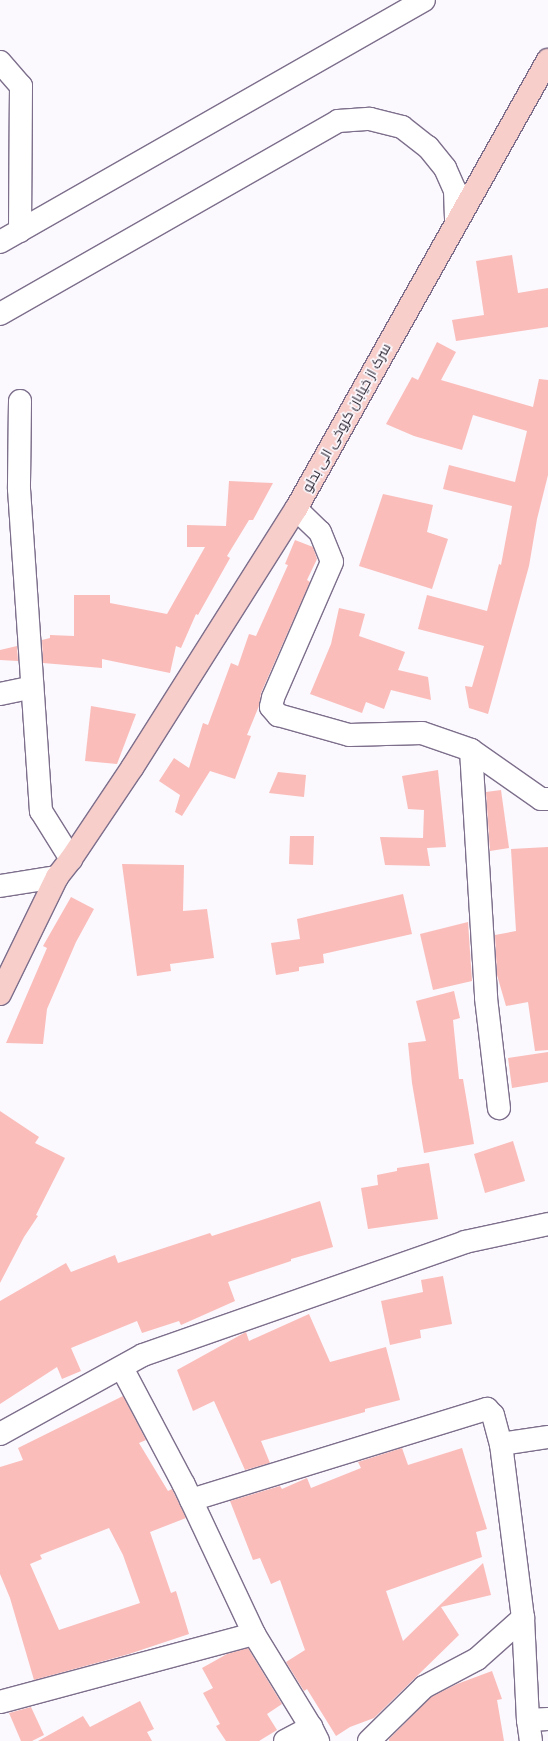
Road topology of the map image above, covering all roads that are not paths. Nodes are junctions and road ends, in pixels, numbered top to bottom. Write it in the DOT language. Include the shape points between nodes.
graph roads {
  1 [pos="424,0"];
  2 [pos="548,60"];
  3 [pos="0,62"];
  4 [pos="456,223"];
  5 [pos="20,231"];
  6 [pos="0,242"];
  7 [pos="0,314"];
  8 [pos="20,401"];
  9 [pos="296,509"];
  10 [pos="32,687"];
  11 [pos="0,694"];
  12 [pos="471,750"];
  13 [pos="548,799"];
  14 [pos="71,859"];
  15 [pos="57,877"];
  16 [pos="0,886"];
  17 [pos="0,994"];
  18 [pos="499,1108"];
  19 [pos="548,1224"];
  20 [pos="122,1368"];
  21 [pos="0,1434"];
  22 [pos="548,1437"];
  23 [pos="501,1444"];
  24 [pos="191,1500"];
  25 [pos="523,1618"];
  26 [pos="254,1634"];
  27 [pos="0,1702"];
  28 [pos="538,1719"];
  29 [pos="314,1734"];
  30 [pos="286,1741"];
  31 [pos="369,1741"];
  32 [pos="531,1741"];
  1 -- 5 [label="street"];
  2 -- 4 [label="main road, سرک از خیابان کروخی الی بدلو"];
  3 -- 5 [label="street" via="21,86"];
  4 -- 7 [label="street" via="455,190 445,168 428,147 402,127 370,118 338,121"];
  4 -- 9 [label="main road, سرک از خیابان کروخی الی بدلو"];
  5 -- 6 [label="street"];
  8 -- 10 [label="street" via="19,490"];
  9 -- 12 [label="street" via="320,532 332,562 271,707 278,715 349,735 422,733"];
  9 -- 14 [label="main road, سرک از خیابان کروخی الی بدلو" via="132,768"];
  10 -- 11 [label="street"];
  10 -- 14 [label="street" via="41,811"];
  12 -- 13 [label="street" via="541,799"];
  12 -- 18 [label="street" via="486,998"];
  14 -- 15 [label="main road, سرک از خیابان کروخی الی بدلو"];
  15 -- 16 [label="street"];
  15 -- 17 [label="main road, سرک از خیابان کروخی الی بدلو"];
  19 -- 20 [label="street" via="465,1242 143,1356"];
  20 -- 21 [label="street"];
  20 -- 24 [label="street"];
  22 -- 23 [label="street"];
  23 -- 24 [label="street" via="493,1415 487,1409"];
  23 -- 25 [label="street"];
  24 -- 26 [label="street"];
  25 -- 28 [label="street"];
  25 -- 31 [label="street" via="477,1659 424,1687"];
  26 -- 27 [label="street"];
  26 -- 29 [label="street"];
  28 -- 32 [label="street"];
  29 -- 30 [label="street"];
}
